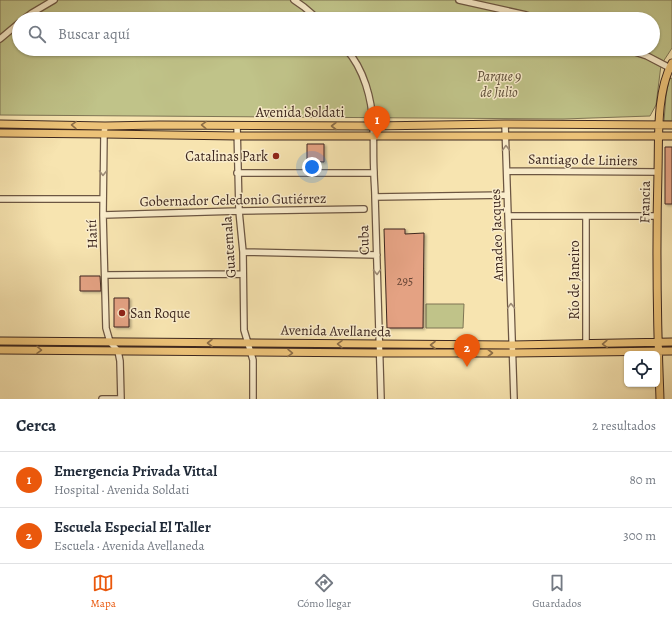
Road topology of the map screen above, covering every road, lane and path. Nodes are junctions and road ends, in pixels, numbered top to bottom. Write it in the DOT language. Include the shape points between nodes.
graph roads {
  1 [pos="54,0"];
  2 [pos="294,0"];
  3 [pos="459,0"];
  4 [pos="472,2"];
  5 [pos="34,12"];
  6 [pos="310,12"];
  7 [pos="517,12"];
  8 [pos="12,29"];
  9 [pos="0,38"];
  10 [pos="350,56"];
  11 [pos="646,56"];
  12 [pos="671,67"];
  13 [pos="0,124"];
  14 [pos="505,124"];
  15 [pos="237,125"];
  16 [pos="660,125"];
  17 [pos="672,125"];
  18 [pos="105,126"];
  19 [pos="373,126"];
  20 [pos="0,133"];
  21 [pos="104,134"];
  22 [pos="506,135"];
  23 [pos="237,136"];
  24 [pos="373,136"];
  25 [pos="659,136"];
  26 [pos="672,136"];
  27 [pos="507,171"];
  28 [pos="658,172"];
  29 [pos="237,173"];
  30 [pos="374,173"];
  31 [pos="507,195"];
  32 [pos="375,197"];
  33 [pos="0,199"];
  34 [pos="103,199"];
  35 [pos="364,209"];
  36 [pos="239,211"];
  37 [pos="103,215"];
  38 [pos="508,216"];
  39 [pos="586,216"];
  40 [pos="657,216"];
  41 [pos="243,252"];
  42 [pos="377,254"];
  43 [pos="244,274"];
  44 [pos="105,275"];
  45 [pos="0,341"];
  46 [pos="110,342"];
  47 [pos="658,342"];
  48 [pos="672,342"];
  49 [pos="247,343"];
  50 [pos="379,344"];
  51 [pos="586,344"];
  52 [pos="512,345"];
  53 [pos="0,350"];
  54 [pos="118,351"];
  55 [pos="624,351"];
  56 [pos="658,351"];
  57 [pos="660,351"];
  58 [pos="672,351"];
  59 [pos="251,352"];
  60 [pos="379,353"];
  61 [pos="513,353"];
  62 [pos="660,387"];
  63 [pos="102,399"];
  64 [pos="121,399"];
  65 [pos="253,399"];
  66 [pos="381,399"];
  67 [pos="514,399"];
  68 [pos="660,399"];
  1 -- 5 [label="street"];
  2 -- 6 [label="street"];
  3 -- 4 [label="street"];
  4 -- 7 [label="street"];
  8 -- 9 [label="street"];
  10 -- 19 [label="street, Cuba" via="366,85"];
  11 -- 12 [label="street"];
  12 -- 16 [label="main road, Francia" via="662,96"];
  18 -- 13 [label="main road, Avenida Soldati, one-way"];
  14 -- 16 [label="main road, Avenida Soldati"];
  14 -- 19 [label="main road, Avenida Soldati"];
  14 -- 22 [label="street, Amadeo Jacques"];
  15 -- 18 [label="main road, Avenida Soldati, one-way"];
  19 -- 15 [label="main road, Avenida Soldati, one-way"];
  15 -- 23 [label="street, Guatemala"];
  16 -- 17 [label="main road, Avenida Soldati"];
  16 -- 25 [label="main road, Francia"];
  18 -- 21 [label="street, Haití"];
  19 -- 24 [label="street, Cuba"];
  20 -- 21 [label="main road, Avenida Soldati"];
  21 -- 23 [label="main road, Avenida Soldati"];
  21 -- 34 [label="street, Haití, one-way"];
  22 -- 24 [label="main road, Avenida Soldati"];
  22 -- 25 [label="main road, Avenida Soldati"];
  27 -- 22 [label="street, Amadeo Jacques, one-way"];
  23 -- 24 [label="main road, Avenida Soldati"];
  23 -- 29 [label="street, Guatemala"];
  24 -- 30 [label="street, Cuba"];
  25 -- 26 [label="main road, Avenida Soldati"];
  25 -- 28 [label="main road, Francia"];
  27 -- 28 [label="street, Santiago de Liniers"];
  27 -- 31 [label="street, Amadeo Jacques"];
  28 -- 40 [label="main road, Francia"];
  29 -- 30 [label="street"];
  29 -- 36 [label="street, Guatemala"];
  30 -- 32 [label="street, Cuba"];
  31 -- 32 [label="street"];
  31 -- 38 [label="street, Amadeo Jacques"];
  32 -- 42 [label="street, Cuba"];
  33 -- 34 [label="street"];
  34 -- 37 [label="street, Haití"];
  35 -- 36 [label="street, Gobernador Celedonio Gutiérrez"];
  36 -- 37 [label="street, Gobernador Celedonio Gutiérrez"];
  36 -- 41 [label="street, Guatemala"];
  37 -- 44 [label="street, Haití"];
  38 -- 39 [label="street"];
  52 -- 38 [label="street, Amadeo Jacques, one-way"];
  39 -- 40 [label="street"];
  39 -- 51 [label="street, Río de Janeiro"];
  40 -- 47 [label="main road, Francia"];
  41 -- 42 [label="street"];
  41 -- 43 [label="street, Guatemala"];
  42 -- 50 [label="street, Cuba, one-way"];
  43 -- 44 [label="street"];
  43 -- 49 [label="street, Guatemala" via="244,330"];
  44 -- 46 [label="street, Haití" via="106,328"];
  45 -- 46 [label="main road, Avenida Avellaneda"];
  49 -- 46 [label="main road, Avenida Avellaneda, one-way"];
  46 -- 54 [label="street"];
  47 -- 48 [label="main road, Avenida Avellaneda"];
  47 -- 51 [label="main road, Avenida Avellaneda, one-way"];
  47 -- 56 [label="main road, Francia"];
  50 -- 49 [label="main road, Avenida Avellaneda, one-way"];
  49 -- 59 [label="street, Guatemala"];
  52 -- 50 [label="main road, Avenida Avellaneda, one-way"];
  50 -- 60 [label="street, Cuba"];
  51 -- 52 [label="main road, Avenida Avellaneda"];
  52 -- 61 [label="street, Amadeo Jacques"];
  53 -- 54 [label="main road, Avenida Avellaneda, one-way"];
  54 -- 59 [label="main road, Avenida Avellaneda"];
  54 -- 64 [label="street"];
  55 -- 61 [label="main road, Avenida Avellaneda"];
  57 -- 58 [label="main road, Avenida Avellaneda"];
  59 -- 60 [label="main road, Avenida Avellaneda, one-way"];
  59 -- 65 [label="street, Guatemala"];
  60 -- 61 [label="main road, Avenida Avellaneda, one-way"];
  60 -- 66 [label="street, Cuba"];
  61 -- 67 [label="street, Amadeo Jacques"];
  62 -- 68 [label="main road, Francia"];
  63 -- 64 [label="street"];
}
